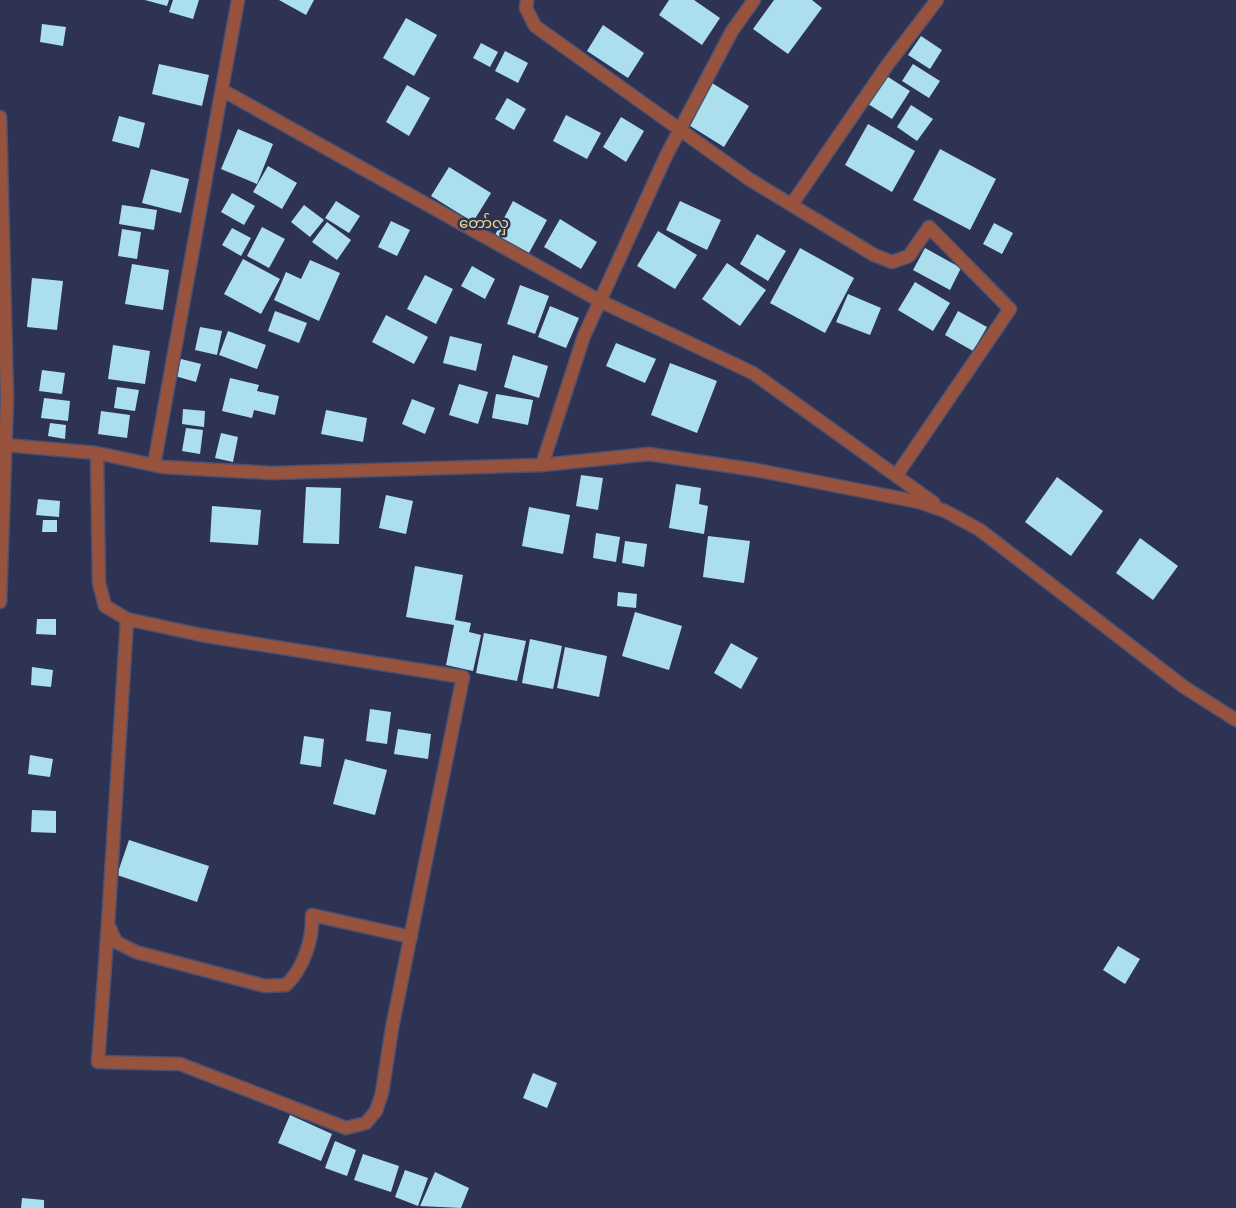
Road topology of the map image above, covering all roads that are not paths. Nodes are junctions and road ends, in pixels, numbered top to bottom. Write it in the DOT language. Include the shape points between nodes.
graph roads {
  1 [pos="238,0"];
  2 [pos="527,0"];
  3 [pos="754,0"];
  4 [pos="937,0"];
  5 [pos="222,90"];
  6 [pos="0,117"];
  7 [pos="678,129"];
  8 [pos="792,204"];
  9 [pos="600,302"];
  10 [pos="5,445"];
  11 [pos="96,453"];
  12 [pos="154,465"];
  13 [pos="542,465"];
  14 [pos="896,476"];
  15 [pos="945,511"];
  16 [pos="0,602"];
  17 [pos="126,619"];
  18 [pos="1236,720"];
  19 [pos="108,924"];
  20 [pos="411,937"];
  1 -- 5 [label="street"];
  2 -- 7 [label="street" via="526,8 535,26"];
  3 -- 7 [label="street" via="732,31"];
  4 -- 8 [label="street" via="888,64"];
  5 -- 9 [label="street"];
  5 -- 12 [label="street"];
  6 -- 10 [label="street" via="7,398"];
  7 -- 8 [label="street"];
  7 -- 9 [label="street"];
  8 -- 14 [label="street" via="874,255 892,262 909,256 929,227 1010,309"];
  9 -- 13 [label="street" via="584,336"];
  9 -- 14 [label="street" via="753,373"];
  10 -- 11 [label="street"];
  10 -- 16 [label="street"];
  11 -- 12 [label="street"];
  11 -- 17 [label="street" via="99,583 105,606"];
  12 -- 13 [label="street" via="272,473"];
  13 -- 15 [label="street" via="649,454 785,476 919,502"];
  14 -- 15 [label="street"];
  15 -- 18 [label="street" via="980,530 1184,688"];
  17 -- 19 [label="street"];
  17 -- 20 [label="street" via="201,635 463,677"];
  19 -- 20 [label="street" via="116,942 136,952 264,986 286,986 296,976 312,933 312,915"];
  19 -- 20 [label="street" via="98,1062 180,1064 346,1128 366,1123 376,1111"];
}
